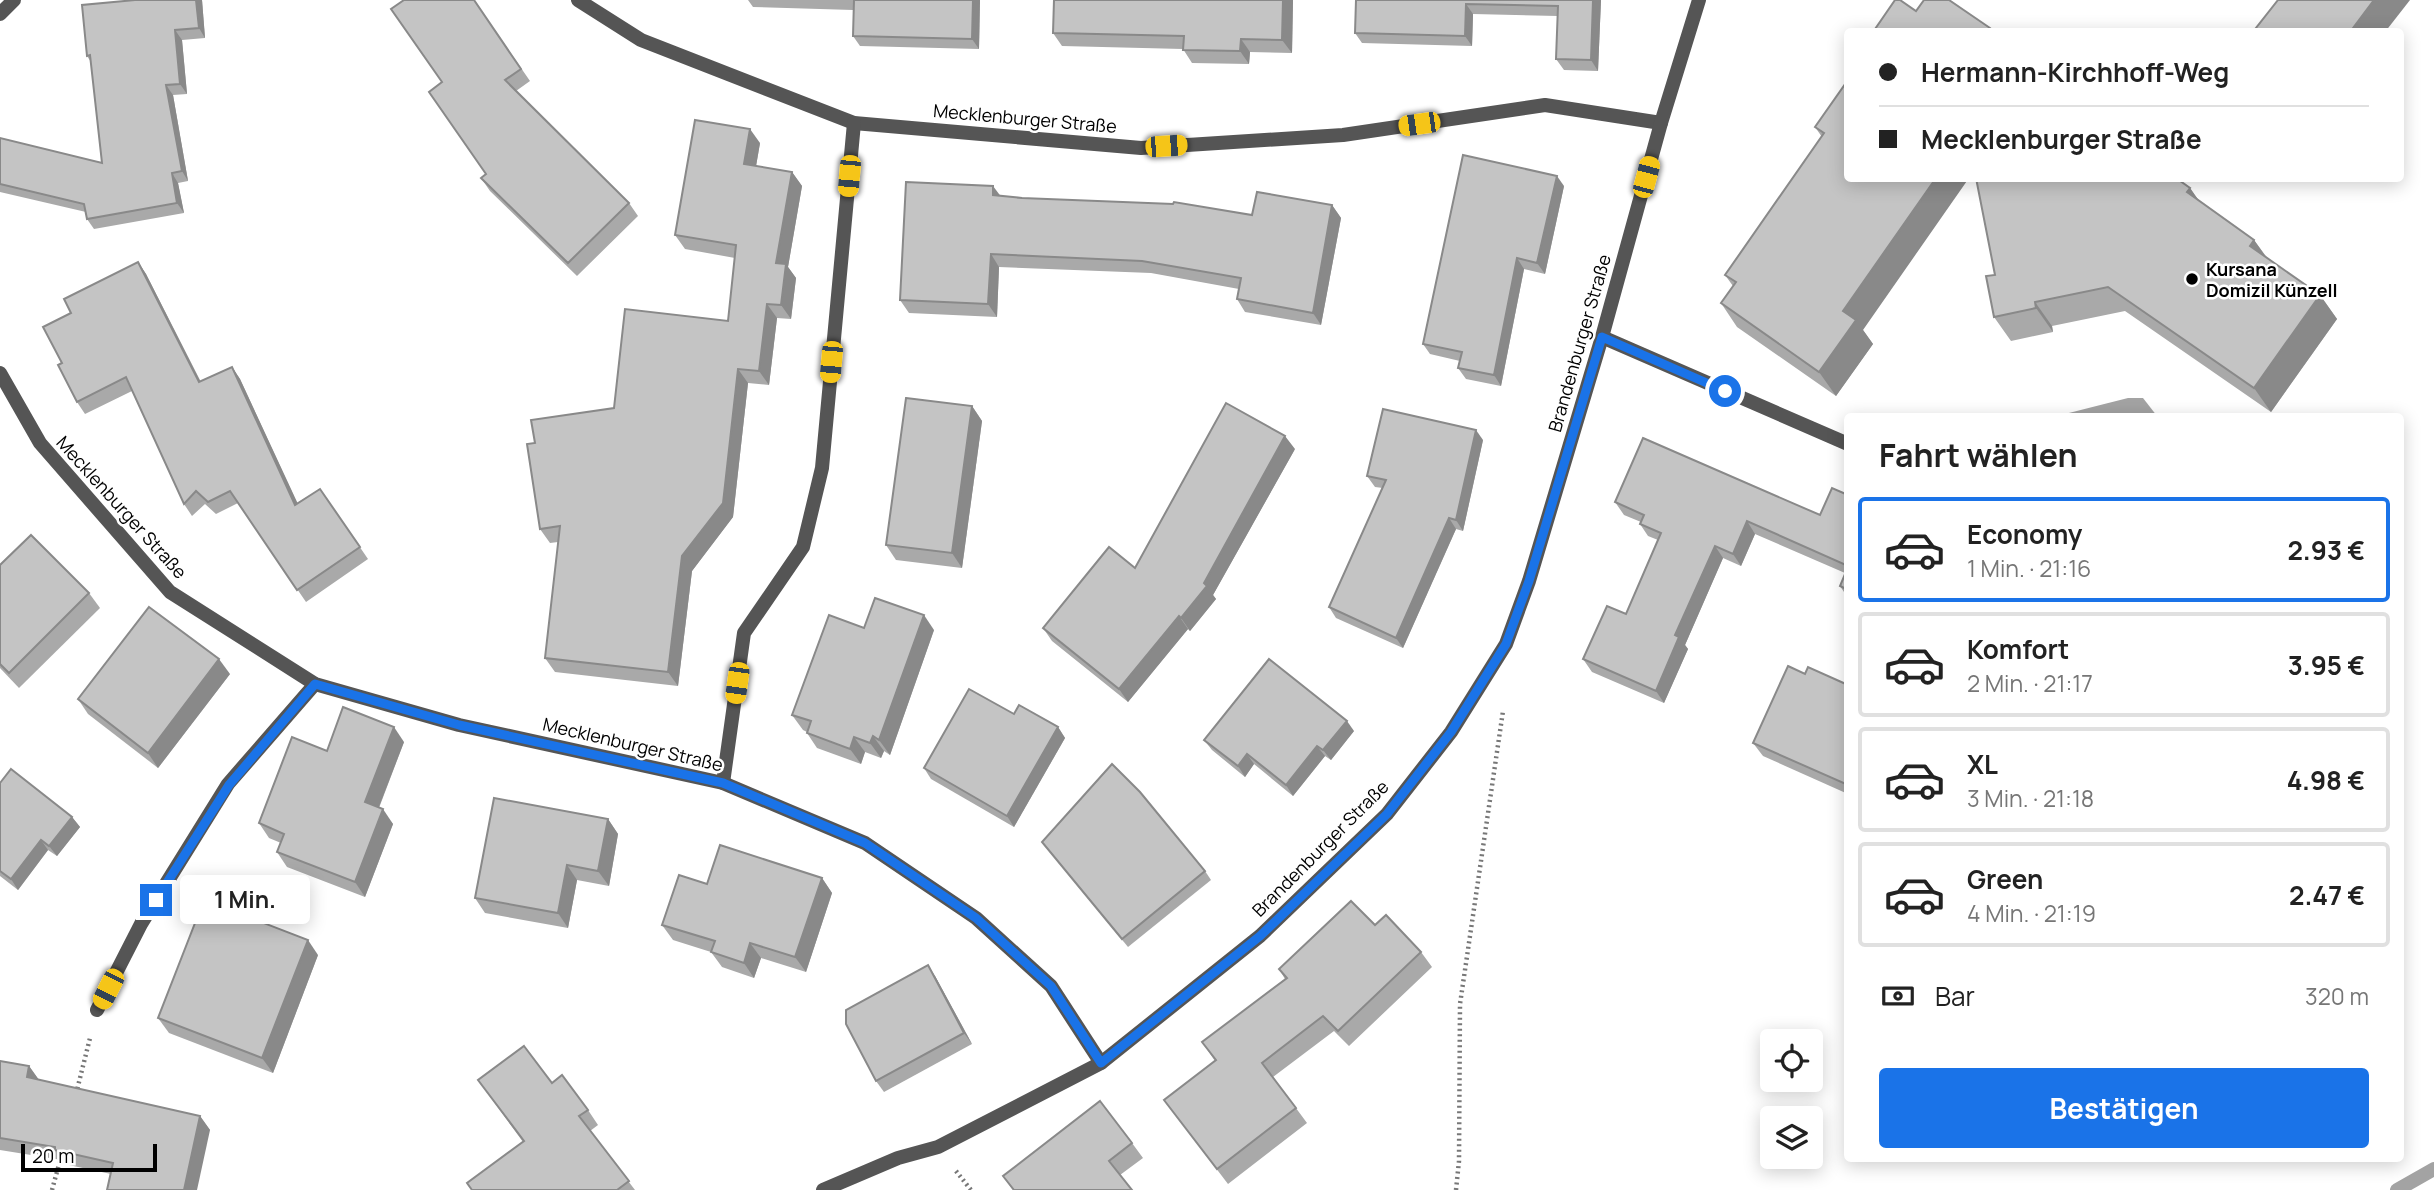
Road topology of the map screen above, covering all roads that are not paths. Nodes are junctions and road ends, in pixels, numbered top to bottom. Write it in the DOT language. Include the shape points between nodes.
graph roads {
  1 [pos="14,0"];
  2 [pos="578,0"];
  3 [pos="1699,0"];
  4 [pos="0,14"];
  5 [pos="854,122"];
  6 [pos="1661,123"];
  7 [pos="1602,337"];
  8 [pos="0,373"];
  9 [pos="1844,442"];
  10 [pos="315,684"];
  11 [pos="723,783"];
  12 [pos="97,1010"];
  13 [pos="1101,1063"];
  14 [pos="822,1190"];
  1 -- 4 [label="street"];
  2 -- 5 [label="street, Mecklenburger Straße" via="641,40"];
  3 -- 6 [label="street, Brandenburger Straße"];
  5 -- 6 [label="street, Mecklenburger Straße" via="1140,148 1343,135 1545,105"];
  5 -- 11 [label="street" via="822,468 803,547 744,633"];
  6 -- 7 [label="street, Brandenburger Straße"];
  7 -- 9 [label="street"];
  7 -- 13 [label="street, Brandenburger Straße" via="1506,644 1451,732 1387,814 1260,936"];
  8 -- 10 [label="street, Mecklenburger Straße" via="40,443 170,592"];
  10 -- 11 [label="street, Mecklenburger Straße" via="459,725"];
  10 -- 12 [label="street" via="229,785 141,923"];
  11 -- 13 [label="street, Mecklenburger Straße" via="865,843 976,918 1051,986"];
  13 -- 14 [label="street, Brandenburger Straße" via="938,1147 898,1158"];
}
